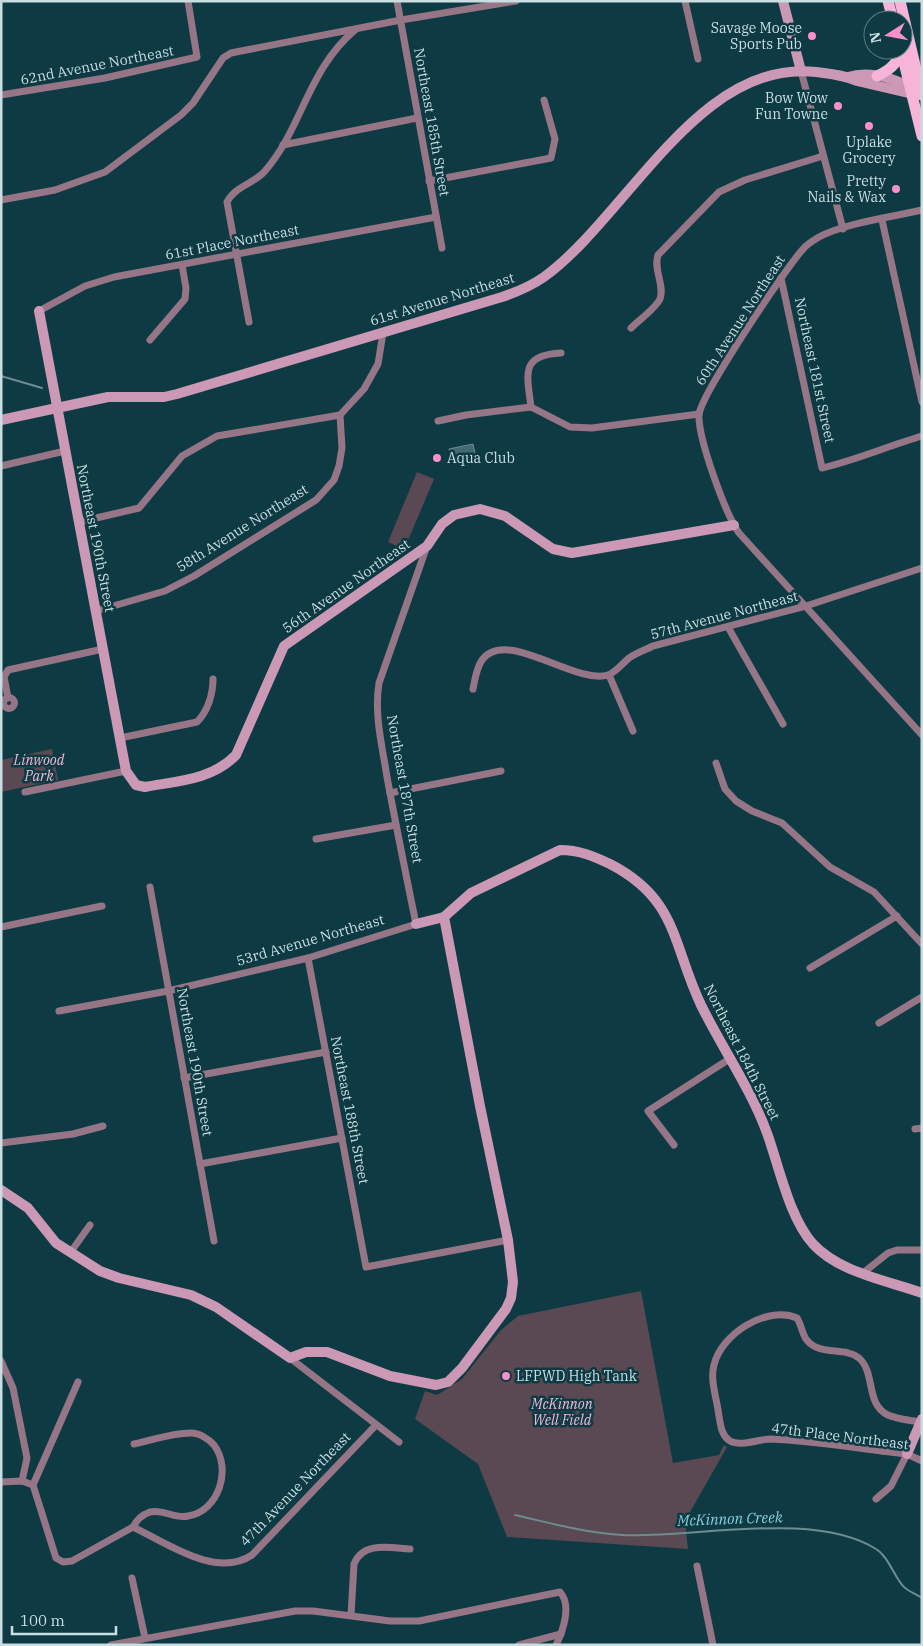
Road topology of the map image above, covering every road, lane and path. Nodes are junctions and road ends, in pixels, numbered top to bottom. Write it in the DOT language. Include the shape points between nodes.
graph roads {
  1 [pos="188,1"];
  2 [pos="398,1"];
  3 [pos="516,1"];
  4 [pos="685,1"];
  5 [pos="783,1"];
  6 [pos="900,1"];
  7 [pos="497,3"];
  8 [pos="401,20"];
  9 [pos="358,28"];
  10 [pos="698,59"];
  11 [pos="896,60"];
  12 [pos="904,60"];
  13 [pos="802,71"];
  14 [pos="877,76"];
  15 [pos="848,77"];
  16 [pos="918,93"];
  17 [pos="1,95"];
  18 [pos="544,100"];
  19 [pos="417,118"];
  20 [pos="922,136"];
  21 [pos="283,145"];
  22 [pos="823,156"];
  23 [pos="429,180"];
  24 [pos="1,200"];
  25 [pos="922,210"];
  26 [pos="436,217"];
  27 [pos="882,220"];
  28 [pos="843,228"];
  29 [pos="442,248"];
  30 [pos="236,254"];
  31 [pos="182,265"];
  32 [pos="781,278"];
  33 [pos="39,310"];
  34 [pos="249,322"];
  35 [pos="631,328"];
  36 [pos="383,333"];
  37 [pos="150,340"];
  38 [pos="561,353"];
  39 [pos="922,402"];
  40 [pos="531,407"];
  41 [pos="57,408"];
  42 [pos="699,414"];
  43 [pos="340,415"];
  44 [pos="1,420"];
  45 [pos="438,421"];
  46 [pos="922,436"];
  47 [pos="65,451"];
  48 [pos="1,466"];
  49 [pos="79,522"];
  50 [pos="734,526"];
  51 [pos="427,546"];
  52 [pos="922,568"];
  53 [pos="806,606"];
  54 [pos="96,611"];
  55 [pos="728,627"];
  56 [pos="103,649"];
  57 [pos="609,675"];
  58 [pos="213,679"];
  59 [pos="473,689"];
  60 [pos="8,698"];
  61 [pos="784,724"];
  62 [pos="633,731"];
  63 [pos="922,735"];
  64 [pos="120,738"];
  65 [pos="716,763"];
  66 [pos="126,771"];
  67 [pos="502,771"];
  68 [pos="25,792"];
  69 [pos="390,793"];
  70 [pos="396,825"];
  71 [pos="316,838"];
  72 [pos="552,852"];
  73 [pos="150,887"];
  74 [pos="102,906"];
  75 [pos="897,916"];
  76 [pos="444,917"];
  77 [pos="416,924"];
  78 [pos="1,927"];
  79 [pos="922,944"];
  80 [pos="308,958"];
  81 [pos="810,968"];
  82 [pos="168,991"];
  83 [pos="922,997"];
  84 [pos="59,1011"];
  85 [pos="879,1023"];
  86 [pos="326,1052"];
  87 [pos="731,1058"];
  88 [pos="184,1078"];
  89 [pos="103,1126"];
  90 [pos="342,1138"];
  91 [pos="1,1143"];
  92 [pos="674,1145"];
  93 [pos="200,1164"];
  94 [pos="1,1190"];
  95 [pos="90,1225"];
  96 [pos="508,1240"];
  97 [pos="214,1241"];
  98 [pos="922,1250"];
  99 [pos="70,1253"];
  100 [pos="863,1273"];
  101 [pos="922,1294"];
  102 [pos="290,1358"];
  103 [pos="1,1362"];
  104 [pos="78,1382"];
  105 [pos="920,1421"];
  106 [pos="376,1425"];
  107 [pos="399,1442"];
  108 [pos="134,1444"];
  109 [pos="907,1454"];
  110 [pos="922,1461"];
  111 [pos="22,1481"];
  112 [pos="1,1482"];
  113 [pos="33,1485"];
  114 [pos="876,1499"];
  115 [pos="133,1526"];
  116 [pos="410,1549"];
  117 [pos="697,1566"];
  118 [pos="132,1578"];
  119 [pos="351,1615"];
  120 [pos="561,1634"];
  121 [pos="145,1638"];
  122 [pos="112,1645"];
  123 [pos="519,1645"];
  124 [pos="556,1645"];
  125 [pos="713,1645"];
  1 -- 17 [label="street, 62nd Avenue Northeast" via="197,57 105,78"];
  2 -- 8 [label="street, Northeast 185th Street"];
  3 -- 7 [label="street"];
  4 -- 10 [label="street"];
  5 -- 13 [label="street"];
  6 -- 16 [label="main road"];
  7 -- 8 [label="street"];
  8 -- 9 [label="street"];
  8 -- 19 [label="street, Northeast 185th Street"];
  9 -- 21 [label="street" via="330,55"];
  9 -- 24 [label="street" via="231,53 223,58 193,103 181,115 105,172 55,190"];
  11 -- 14 [label="main road" via="892,67"];
  12 -- 16 [label="main road"];
  13 -- 15 [label="street, 61st Avenue Northeast"];
  13 -- 22 [label="street"];
  13 -- 36 [label="street, 61st Avenue Northeast" via="779,72 756,79 702,112 562,262 531,286"];
  14 -- 15 [label="street, 61st Avenue Northeast" via="859,74"];
  14 -- 16 [label="street, 61st Avenue Northeast"];
  15 -- 16 [label="street, 61st Avenue Northeast" via="857,82"];
  16 -- 20 [label="main road"];
  18 -- 23 [label="street" via="555,139 551,158"];
  19 -- 21 [label="street"];
  19 -- 23 [label="street, Northeast 185th Street"];
  21 -- 30 [label="street" via="264,172 235,190 227,202"];
  22 -- 28 [label="street"];
  22 -- 35 [label="street" via="745,180 719,192 658,255 659,300"];
  23 -- 26 [label="street, Northeast 185th Street"];
  25 -- 27 [label="street, 60th Avenue Northeast"];
  26 -- 29 [label="street, Northeast 185th Street"];
  26 -- 30 [label="street, 61st Place Northeast"];
  27 -- 28 [label="street, 60th Avenue Northeast"];
  27 -- 39 [label="street"];
  28 -- 32 [label="street, 60th Avenue Northeast" via="820,236 805,247"];
  30 -- 31 [label="street, 61st Place Northeast"];
  30 -- 34 [label="street"];
  31 -- 33 [label="street, 61st Place Northeast" via="97,281"];
  31 -- 37 [label="street" via="185,299"];
  32 -- 42 [label="street, 60th Avenue Northeast" via="707,392"];
  32 -- 46 [label="street, Northeast 181st Street" via="822,468 850,462"];
  33 -- 41 [label="street, Northeast 190th Street"];
  36 -- 41 [label="street, 61st Avenue Northeast" via="164,397 108,397"];
  36 -- 43 [label="street" via="378,364 364,389"];
  38 -- 40 [label="street" via="543,354 531,365 527,374"];
  40 -- 42 [label="street" via="570,427 592,428"];
  40 -- 45 [label="street" via="466,414"];
  41 -- 44 [label="street, 61st Avenue Northeast"];
  41 -- 47 [label="street, Northeast 190th Street"];
  42 -- 50 [label="street" via="704,446"];
  43 -- 49 [label="street" via="217,436 182,456 140,508"];
  43 -- 54 [label="street, 58th Avenue Northeast" via="342,448 339,466 334,480 316,500 165,591"];
  47 -- 48 [label="street"];
  47 -- 49 [label="street, Northeast 190th Street"];
  49 -- 54 [label="street, Northeast 190th Street"];
  50 -- 51 [label="street" via="572,553 545,545 505,516 480,509 454,515 442,524"];
  50 -- 53 [label="street"];
  51 -- 66 [label="street, 56th Avenue Northeast" via="284,646 236,755 227,764 202,776 145,787 136,785"];
  51 -- 69 [label="street, Northeast 187th Street" via="376,700"];
  52 -- 53 [label="street, 57th Avenue Northeast"];
  53 -- 55 [label="street, 57th Avenue Northeast"];
  53 -- 63 [label="street"];
  54 -- 56 [label="street, Northeast 190th Street"];
  55 -- 57 [label="street, 57th Avenue Northeast" via="653,646 631,657"];
  55 -- 61 [label="street"];
  56 -- 60 [label="street" via="8,670 4,677"];
  56 -- 64 [label="street, Northeast 190th Street"];
  57 -- 59 [label="street" via="583,675 514,649 498,651 483,658"];
  57 -- 62 [label="street"];
  58 -- 64 [label="street" via="213,690 203,716 197,722"];
  64 -- 66 [label="street, Northeast 190th Street"];
  65 -- 75 [label="street" via="725,789 736,801 752,812 782,823 830,867 874,892"];
  66 -- 68 [label="street"];
  67 -- 69 [label="street"];
  69 -- 70 [label="street, Northeast 187th Street"];
  70 -- 71 [label="street"];
  70 -- 77 [label="street, Northeast 187th Street"];
  72 -- 76 [label="street, 53rd Avenue Northeast" via="471,893"];
  72 -- 87 [label="street, Northeast 184th Street" via="572,850 590,854 635,879 652,894 670,922 702,1006"];
  73 -- 82 [label="street, Northeast 190th Street"];
  74 -- 78 [label="street"];
  75 -- 79 [label="street"];
  75 -- 81 [label="street"];
  76 -- 77 [label="street, 53rd Avenue Northeast"];
  76 -- 96 [label="street"];
  77 -- 80 [label="street, 53rd Avenue Northeast"];
  80 -- 82 [label="street, 53rd Avenue Northeast"];
  80 -- 86 [label="street, Northeast 188th Street"];
  82 -- 84 [label="street, 53rd Avenue Northeast"];
  82 -- 88 [label="street, Northeast 190th Street"];
  83 -- 85 [label="street"];
  86 -- 88 [label="street"];
  86 -- 90 [label="street, Northeast 188th Street"];
  87 -- 92 [label="street" via="648,1112"];
  87 -- 100 [label="street, Northeast 184th Street" via="759,1114 804,1232 825,1255"];
  88 -- 93 [label="street, Northeast 190th Street"];
  89 -- 91 [label="street" via="73,1134"];
  90 -- 93 [label="street"];
  90 -- 96 [label="street, Northeast 188th Street" via="366,1268"];
  93 -- 97 [label="street, Northeast 190th Street"];
  94 -- 99 [label="street" via="28,1208 56,1243"];
  95 -- 99 [label="street"];
  96 -- 102 [label="street" via="513,1282 511,1298 474,1354 448,1382 436,1386 390,1376 327,1352 306,1352"];
  98 -- 100 [label="street" via="888,1253"];
  99 -- 102 [label="street" via="119,1278 191,1296 216,1307"];
  100 -- 101 [label="street, Northeast 184th Street"];
  102 -- 106 [label="street"];
  103 -- 111 [label="street" via="13,1388 27,1458"];
  104 -- 113 [label="street"];
  105 -- 109 [label="street"];
  105 -- 109 [label="street, 47th Place Northeast" via="888,1415 872,1396 860,1359 850,1353 812,1345 797,1318 786,1313 741,1327 714,1364 720,1424 730,1441 770,1439"];
  106 -- 107 [label="street"];
  106 -- 115 [label="street, 47th Avenue Northeast" via="243,1561 217,1564 203,1561"];
  108 -- 115 [label="street" via="192,1432 214,1445 223,1475 219,1491 200,1511 178,1517 151,1512 139,1518"];
  109 -- 110 [label="street, 47th Place Northeast"];
  109 -- 114 [label="street" via="891,1486"];
  111 -- 112 [label="street"];
  111 -- 113 [label="street"];
  113 -- 115 [label="street" via="56,1558 63,1562 72,1561"];
  116 -- 119 [label="street" via="377,1547 356,1558"];
  117 -- 125 [label="street"];
  118 -- 121 [label="street"];
  119 -- 120 [label="street" via="390,1621 419,1621 560,1592 566,1604"];
  119 -- 121 [label="street" via="295,1611"];
  120 -- 123 [label="street"];
  120 -- 124 [label="street"];
  121 -- 122 [label="street"];
}
